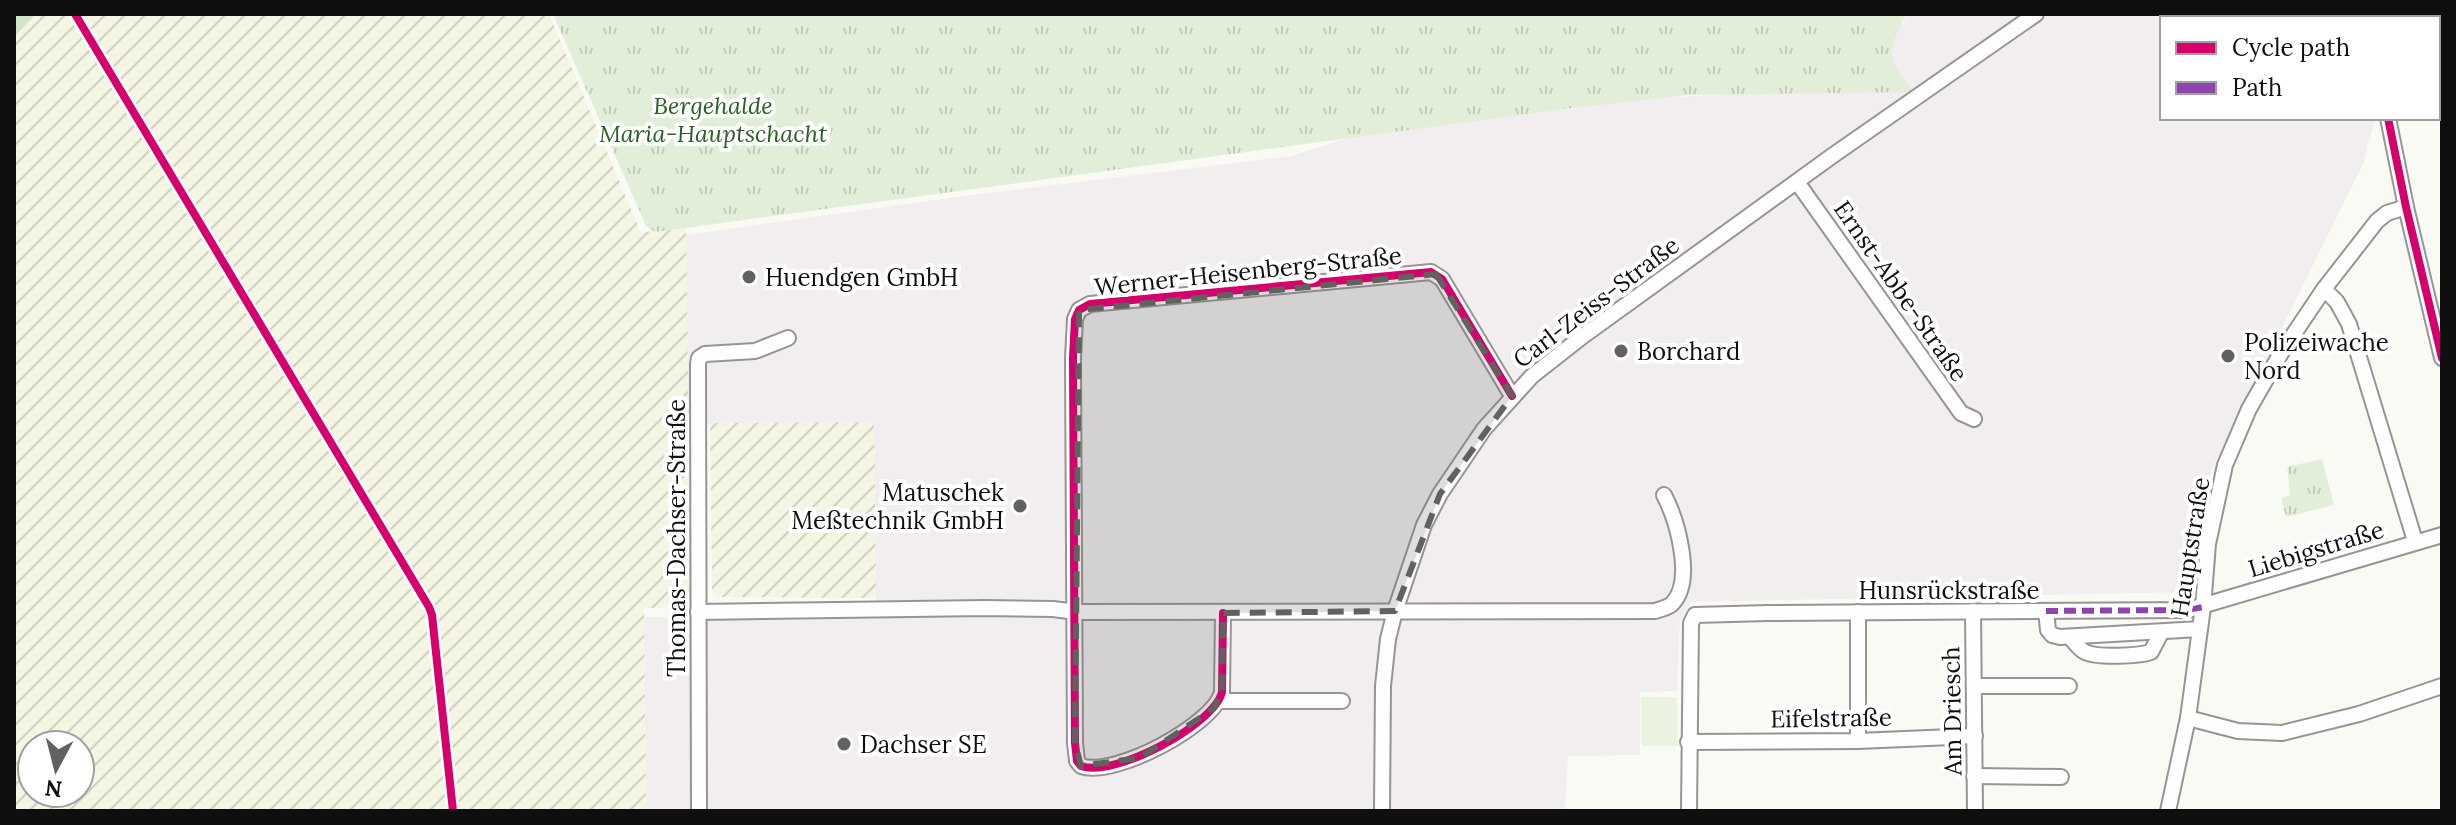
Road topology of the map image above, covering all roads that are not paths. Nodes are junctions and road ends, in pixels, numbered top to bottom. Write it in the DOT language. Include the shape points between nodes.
graph roads {
  1 [pos="2036,14"];
  2 [pos="2388,120"];
  3 [pos="1797,182"];
  4 [pos="2406,207"];
  5 [pos="2324,289"];
  6 [pos="788,338"];
  7 [pos="2442,358"];
  8 [pos="1512,396"];
  9 [pos="1974,419"];
  10 [pos="1664,495"];
  11 [pos="2442,535"];
  12 [pos="2415,541"];
  13 [pos="2203,607"];
  14 [pos="1395,611"];
  15 [pos="1973,611"];
  16 [pos="2046,611"];
  17 [pos="698,612"];
  18 [pos="1076,612"];
  19 [pos="1858,612"];
  20 [pos="1223,613"];
  21 [pos="2200,629"];
  22 [pos="2161,633"];
  23 [pos="2071,638"];
  24 [pos="1974,686"];
  25 [pos="2069,686"];
  26 [pos="2442,686"];
  27 [pos="1220,701"];
  28 [pos="1342,701"];
  29 [pos="2188,718"];
  30 [pos="1975,736"];
  31 [pos="1858,741"];
  32 [pos="1688,742"];
  33 [pos="1974,776"];
  34 [pos="2061,777"];
  35 [pos="699,811"];
  36 [pos="1382,811"];
  37 [pos="1689,811"];
  38 [pos="1975,811"];
  39 [pos="2168,811"];
  1 -- 3 [label="street, Carl-Zeiss-Straße"];
  2 -- 4 [label="street"];
  3 -- 8 [label="street, Carl-Zeiss-Straße" via="1583,336"];
  3 -- 9 [label="street, Ernst-Abbe-Straße" via="1961,413"];
  4 -- 5 [label="street, Hauptstraße" via="2377,221"];
  4 -- 7 [label="street"];
  5 -- 12 [label="street" via="2349,324"];
  5 -- 13 [label="street, Hauptstraße" via="2252,403 2225,465 2208,544"];
  6 -- 17 [label="street, Thomas-Dachser-Straße" via="755,351 699,358"];
  8 -- 14 [label="street, Carl-Zeiss-Straße" via="1440,494"];
  8 -- 18 [label="street, Werner-Heisenberg-Straße" via="1442,279 1431,272 1090,304 1079,310 1074,330"];
  10 -- 14 [label="street" via="1681,539 1682,584 1670,607 1636,612"];
  11 -- 12 [label="street, Liebigstraße"];
  12 -- 13 [label="street, Liebigstraße"];
  13 -- 16 [label="street, Hunsrückstraße"];
  13 -- 21 [label="street, Hauptstraße"];
  14 -- 20 [label="street"];
  14 -- 36 [label="street, Carl-Zeiss-Straße" via="1383,686"];
  15 -- 16 [label="street, Hunsrückstraße"];
  15 -- 19 [label="street, Hunsrückstraße"];
  15 -- 24 [label="street, Am Driesch"];
  16 -- 23 [label="street" via="2052,635"];
  17 -- 18 [label="street"];
  17 -- 35 [label="street, Thomas-Dachser-Straße"];
  18 -- 20 [label="street"];
  18 -- 27 [label="street" via="1075,743 1081,766 1097,768 1140,758"];
  19 -- 31 [label="street"];
  19 -- 32 [label="street, Hunsrückstraße" via="1695,615"];
  20 -- 27 [label="street"];
  21 -- 22 [label="street"];
  21 -- 29 [label="street, Hauptstraße"];
  22 -- 23 [label="street"];
  22 -- 23 [label="street" via="2151,652 2141,655 2087,654"];
  24 -- 25 [label="street"];
  24 -- 30 [label="street, Am Driesch"];
  26 -- 29 [label="street" via="2282,733 2238,731"];
  27 -- 28 [label="street"];
  29 -- 39 [label="street, Hauptstraße"];
  30 -- 31 [label="street, Eifelstraße"];
  30 -- 33 [label="street, Am Driesch"];
  31 -- 32 [label="street, Eifelstraße"];
  32 -- 37 [label="street"];
  33 -- 34 [label="street"];
  33 -- 38 [label="street, Am Driesch"];
}
